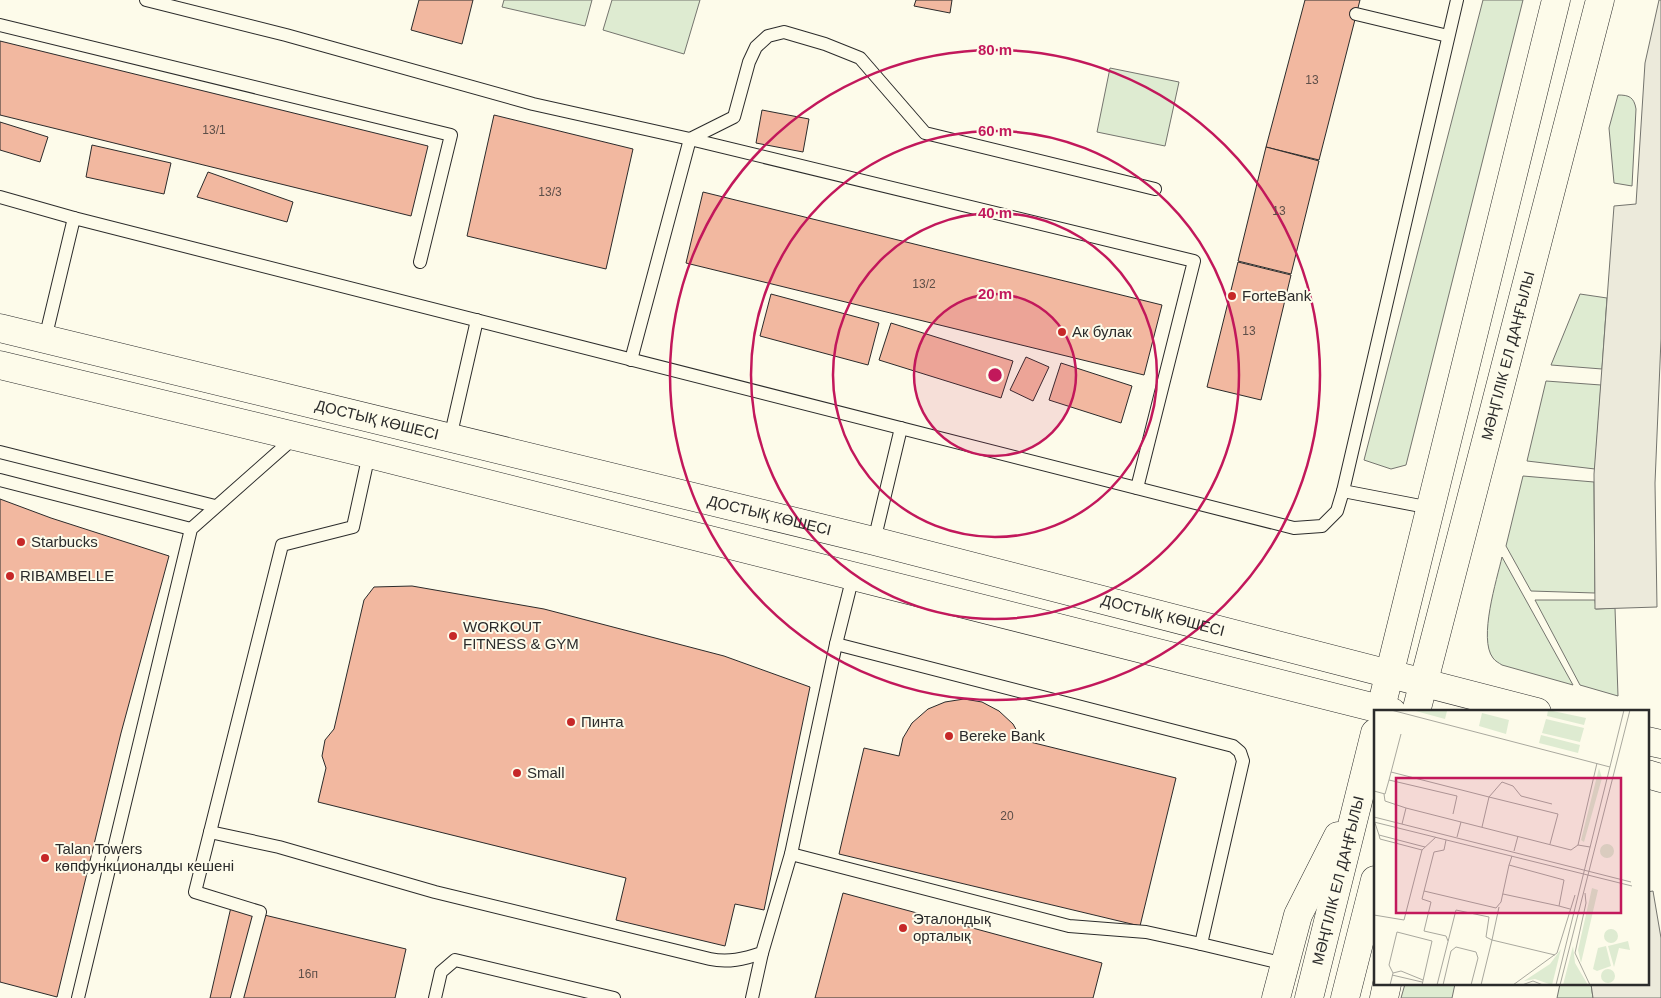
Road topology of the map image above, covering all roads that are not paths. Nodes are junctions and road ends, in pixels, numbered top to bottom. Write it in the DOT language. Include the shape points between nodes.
graph roads {
  1 [pos="146,0"];
  2 [pos="1458,0"];
  3 [pos="1556,0"];
  4 [pos="1600,0"];
  5 [pos="1356,14"];
  6 [pos="0,25"];
  7 [pos="1448,36"];
  8 [pos="690,139"];
  9 [pos="1155,190"];
  10 [pos="0,197"];
  11 [pos="74,218"];
  12 [pos="420,262"];
  13 [pos="477,320"];
  14 [pos="0,328"];
  15 [pos="45,339"];
  16 [pos="631,360"];
  17 [pos="0,365"];
  18 [pos="900,428"];
  19 [pos="295,437"];
  20 [pos="450,438"];
  21 [pos="0,452"];
  22 [pos="369,454"];
  23 [pos="0,480"];
  24 [pos="1137,488"];
  25 [pos="1343,491"];
  26 [pos="215,506"];
  27 [pos="1431,508"];
  28 [pos="191,529"];
  29 [pos="874,541"];
  30 [pos="853,576"];
  31 [pos="836,644"];
  32 [pos="1389,674"];
  33 [pos="1424,683"];
  34 [pos="1383,710"];
  35 [pos="1417,710"];
  36 [pos="1528,710"];
  37 [pos="1374,714"];
  38 [pos="1648,740"];
  39 [pos="1374,744"];
  40 [pos="1661,744"];
  41 [pos="1648,774"];
  42 [pos="1661,778"];
  43 [pos="1360,792"];
  44 [pos="210,832"];
  45 [pos="791,854"];
  46 [pos="1374,884"];
  47 [pos="1201,944"];
  48 [pos="762,953"];
  49 [pos="1285,964"];
  50 [pos="78,998"];
  51 [pos="237,998"];
  52 [pos="435,998"];
  53 [pos="614,998"];
  54 [pos="752,998"];
  55 [pos="1276,998"];
  56 [pos="1309,998"];
  57 [pos="1345,998"];
  1 -- 8 [label="lane" via="286,35 533,104"];
  2 -- 7 [label="lane"];
  3 -- 27 [label="street, МӘҢГІЛІК ЕЛ ДАҢҒЫЛЫ"];
  4 -- 33 [label="street, МӘҢГІЛІК ЕЛ ДАҢҒЫЛЫ"];
  5 -- 7 [label="lane"];
  6 -- 12 [label="lane" via="451,135"];
  7 -- 25 [label="lane"];
  8 -- 9 [label="lane" via="734,117 756,47 768,36 784,32 860,58 925,134"];
  8 -- 16 [label="lane"];
  8 -- 24 [label="lane" via="1194,261"];
  10 -- 11 [label="lane"];
  11 -- 13 [label="lane"];
  11 -- 15 [label="lane"];
  13 -- 16 [label="lane"];
  13 -- 20 [label="lane"];
  14 -- 15 [label="street, ДОСТЫҚ КӨШЕСІ"];
  15 -- 20 [label="street, ДОСТЫҚ КӨШЕСІ"];
  16 -- 18 [label="lane"];
  17 -- 19 [label="street"];
  18 -- 24 [label="lane"];
  18 -- 29 [label="lane"];
  19 -- 22 [label="street"];
  19 -- 26 [label="lane"];
  20 -- 29 [label="street, ДОСТЫҚ КӨШЕСІ"];
  21 -- 26 [label="lane"];
  22 -- 30 [label="street"];
  22 -- 44 [label="lane" via="353,527 282,545"];
  23 -- 28 [label="lane"];
  24 -- 25 [label="lane" via="1294,528 1322,526 1337,511"];
  25 -- 27 [label="lane"];
  26 -- 28 [label="lane"];
  27 -- 32 [label="street, МӘҢГІЛІК ЕЛ ДАҢҒЫЛЫ"];
  28 -- 50 [label="lane"];
  29 -- 32 [label="street, ДОСТЫҚ КӨШЕСІ"];
  30 -- 31 [label="lane"];
  30 -- 37 [label="street"];
  31 -- 45 [label="lane"];
  31 -- 47 [label="lane" via="1233,746 1243,761"];
  32 -- 33 [label="street, ДОСТЫҚ КӨШЕСІ"];
  32 -- 34 [label="street, МӘҢГІЛІК ЕЛ ДАҢҒЫЛЫ"];
  33 -- 35 [label="street, МӘҢГІЛІК ЕЛ ДАҢҒЫЛЫ"];
  33 -- 36 [label="street, ДОСТЫҚ КӨШЕСІ"];
  38 -- 40 [label="street"];
  39 -- 43 [label="street, МӘҢГІЛІК ЕЛ ДАҢҒЫЛЫ"];
  41 -- 42 [label="street"];
  43 -- 49 [label="street" via="1298,915"];
  43 -- 56 [label="street, МӘҢГІЛІК ЕЛ ДАҢҒЫЛЫ"];
  44 -- 48 [label="lane" via="279,847 435,892 716,960 741,960"];
  44 -- 51 [label="lane" via="195,892 260,912"];
  45 -- 47 [label="lane" via="1069,926 1146,932"];
  45 -- 48 [label="lane"];
  46 -- 57 [label="street"];
  47 -- 49 [label="lane"];
  48 -- 54 [label="lane"];
  49 -- 55 [label="street"];
  52 -- 53 [label="lane" via="441,972 455,960"];
}
